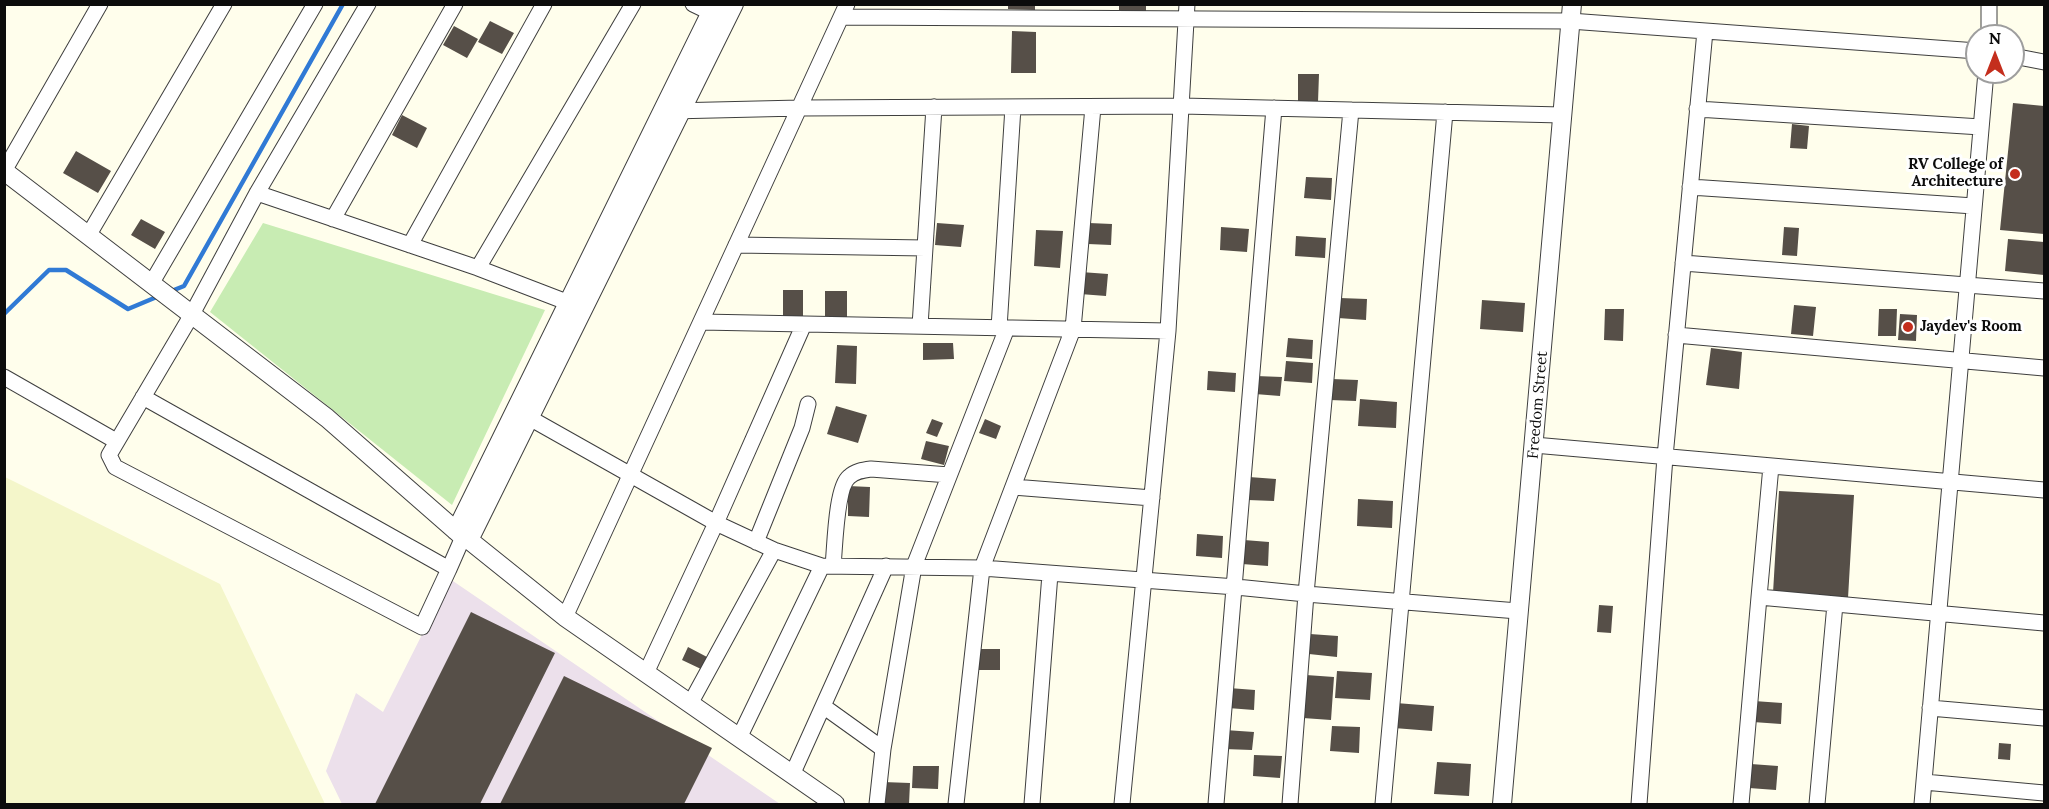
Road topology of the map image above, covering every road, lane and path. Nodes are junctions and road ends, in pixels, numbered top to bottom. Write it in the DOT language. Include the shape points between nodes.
graph roads {
  1 [pos="100,4"];
  2 [pos="224,4"];
  3 [pos="315,4"];
  4 [pos="368,4"];
  5 [pos="455,4"];
  6 [pos="544,4"];
  7 [pos="633,4"];
  8 [pos="693,4"];
  9 [pos="1989,4"];
  10 [pos="722,10"];
  11 [pos="844,10"];
  12 [pos="1187,12"];
  13 [pos="1571,13"];
  14 [pos="1989,24"];
  15 [pos="1705,31"];
  16 [pos="1965,50"];
  17 [pos="2025,58"];
  18 [pos="2044,62"];
  19 [pos="1985,84"];
  20 [pos="1182,106"];
  21 [pos="934,107"];
  22 [pos="1013,107"];
  23 [pos="1093,107"];
  24 [pos="800,108"];
  25 [pos="1274,108"];
  26 [pos="1698,109"];
  27 [pos="1351,110"];
  28 [pos="672,111"];
  29 [pos="1445,112"];
  30 [pos="1562,115"];
  31 [pos="1981,127"];
  32 [pos="4,171"];
  33 [pos="1690,187"];
  34 [pos="257,193"];
  35 [pos="1974,206"];
  36 [pos="333,219"];
  37 [pos="88,236"];
  38 [pos="410,245"];
  39 [pos="736,245"];
  40 [pos="925,248"];
  41 [pos="1683,263"];
  42 [pos="478,268"];
  43 [pos="151,284"];
  44 [pos="1967,284"];
  45 [pos="2044,291"];
  46 [pos="576,306"];
  47 [pos="191,316"];
  48 [pos="701,322"];
  49 [pos="804,324"];
  50 [pos="920,326"];
  51 [pos="1003,328"];
  52 [pos="1073,329"];
  53 [pos="1168,331"];
  54 [pos="1676,335"];
  55 [pos="1960,360"];
  56 [pos="2044,368"];
  57 [pos="4,377"];
  58 [pos="143,397"];
  59 [pos="808,404"];
  60 [pos="523,414"];
  61 [pos="116,441"];
  62 [pos="1534,446"];
  63 [pos="1665,457"];
  64 [pos="1771,466"];
  65 [pos="631,473"];
  66 [pos="949,475"];
  67 [pos="1950,482"];
  68 [pos="1013,487"];
  69 [pos="2044,490"];
  70 [pos="1152,498"];
  71 [pos="716,523"];
  72 [pos="463,536"];
  73 [pos="756,542"];
  74 [pos="774,550"];
  75 [pos="827,566"];
  76 [pos="886,566"];
  77 [pos="914,566"];
  78 [pos="982,568"];
  79 [pos="449,569"];
  80 [pos="1050,574"];
  81 [pos="1144,581"];
  82 [pos="1236,587"];
  83 [pos="1306,594"];
  84 [pos="1759,597"];
  85 [pos="1402,601"];
  86 [pos="1834,604"];
  87 [pos="1518,611"];
  88 [pos="1938,614"];
  89 [pos="565,617"];
  90 [pos="2044,623"];
  91 [pos="646,673"];
  92 [pos="690,704"];
  93 [pos="823,706"];
  94 [pos="1930,708"];
  95 [pos="2044,718"];
  96 [pos="739,738"];
  97 [pos="883,749"];
  98 [pos="792,775"];
  99 [pos="1924,782"];
  100 [pos="2044,793"];
  101 [pos="835,804"];
  102 [pos="877,804"];
  103 [pos="956,804"];
  104 [pos="1032,804"];
  105 [pos="1122,804"];
  106 [pos="1216,804"];
  107 [pos="1290,804"];
  108 [pos="1383,804"];
  109 [pos="1502,804"];
  110 [pos="1639,804"];
  111 [pos="1741,804"];
  112 [pos="1818,804"];
  113 [pos="1922,804"];
  1 -- 32 [label="street"];
  2 -- 37 [label="street"];
  3 -- 43 [label="street"];
  4 -- 34 [label="street"];
  5 -- 36 [label="street"];
  6 -- 38 [label="street"];
  7 -- 42 [label="street"];
  8 -- 10 [label="street"];
  9 -- 14 [label="street"];
  10 -- 28 [label="street"];
  11 -- 12 [label="street"];
  11 -- 24 [label="street"];
  12 -- 13 [label="street"];
  12 -- 20 [label="street"];
  13 -- 15 [label="street"];
  13 -- 30 [label="street, Freedom Street"];
  15 -- 16 [label="street"];
  15 -- 26 [label="street"];
  17 -- 18 [label="street"];
  19 -- 31 [label="street"];
  20 -- 23 [label="street"];
  20 -- 25 [label="street"];
  20 -- 53 [label="street"];
  21 -- 22 [label="street"];
  21 -- 24 [label="street"];
  21 -- 40 [label="street"];
  22 -- 23 [label="street"];
  22 -- 51 [label="street"];
  23 -- 52 [label="street"];
  24 -- 28 [label="street"];
  24 -- 39 [label="street"];
  25 -- 27 [label="street"];
  25 -- 82 [label="street"];
  26 -- 31 [label="street"];
  26 -- 33 [label="street"];
  27 -- 29 [label="street"];
  27 -- 83 [label="street"];
  28 -- 46 [label="street"];
  29 -- 30 [label="street"];
  29 -- 85 [label="street"];
  30 -- 62 [label="street, Freedom Street"];
  31 -- 35 [label="street"];
  32 -- 37 [label="street"];
  33 -- 35 [label="street"];
  33 -- 41 [label="street"];
  34 -- 36 [label="street"];
  34 -- 47 [label="street"];
  35 -- 44 [label="street"];
  36 -- 38 [label="street"];
  37 -- 43 [label="street"];
  38 -- 42 [label="street"];
  39 -- 40 [label="street"];
  39 -- 48 [label="street"];
  40 -- 50 [label="street"];
  41 -- 44 [label="street"];
  41 -- 54 [label="street"];
  42 -- 46 [label="street"];
  43 -- 47 [label="street"];
  44 -- 45 [label="street"];
  44 -- 55 [label="street"];
  46 -- 60 [label="street"];
  47 -- 58 [label="street"];
  47 -- 72 [label="street" via="327,418"];
  48 -- 49 [label="street"];
  48 -- 65 [label="street"];
  49 -- 50 [label="street"];
  49 -- 71 [label="street"];
  50 -- 51 [label="street"];
  51 -- 52 [label="street"];
  51 -- 66 [label="street"];
  52 -- 53 [label="street"];
  52 -- 68 [label="street"];
  53 -- 70 [label="street"];
  54 -- 55 [label="street"];
  54 -- 63 [label="street"];
  55 -- 56 [label="street"];
  55 -- 67 [label="street"];
  57 -- 61 [label="street"];
  58 -- 61 [label="street"];
  58 -- 79 [label="street"];
  59 -- 73 [label="street"];
  60 -- 65 [label="street"];
  60 -- 72 [label="street"];
  61 -- 79 [label="street" via="109,455 115,467 422,627"];
  62 -- 63 [label="street"];
  62 -- 87 [label="street, Freedom Street"];
  63 -- 64 [label="street"];
  63 -- 110 [label="street"];
  64 -- 67 [label="street"];
  64 -- 84 [label="street"];
  65 -- 71 [label="street"];
  65 -- 89 [label="street"];
  66 -- 75 [label="street" via="871,469 849,477 841,490"];
  66 -- 77 [label="street"];
  67 -- 69 [label="street"];
  67 -- 88 [label="street"];
  68 -- 70 [label="street"];
  68 -- 78 [label="street"];
  70 -- 81 [label="street"];
  71 -- 73 [label="street"];
  71 -- 91 [label="street"];
  72 -- 79 [label="street"];
  72 -- 89 [label="street"];
  73 -- 74 [label="street"];
  74 -- 75 [label="street"];
  74 -- 92 [label="street"];
  75 -- 76 [label="street"];
  75 -- 96 [label="street"];
  76 -- 77 [label="street"];
  76 -- 93 [label="street"];
  77 -- 78 [label="street"];
  77 -- 97 [label="street"];
  78 -- 80 [label="street"];
  78 -- 103 [label="street"];
  80 -- 81 [label="street"];
  80 -- 104 [label="street"];
  81 -- 82 [label="street"];
  81 -- 105 [label="street"];
  82 -- 83 [label="street"];
  82 -- 106 [label="street"];
  83 -- 85 [label="street"];
  83 -- 107 [label="street"];
  84 -- 86 [label="street"];
  84 -- 111 [label="street"];
  85 -- 87 [label="street"];
  85 -- 108 [label="street"];
  86 -- 88 [label="street"];
  86 -- 112 [label="street"];
  87 -- 109 [label="street, Freedom Street"];
  88 -- 90 [label="street"];
  88 -- 94 [label="street"];
  89 -- 91 [label="street"];
  91 -- 92 [label="street"];
  92 -- 96 [label="street"];
  93 -- 97 [label="street"];
  93 -- 98 [label="street"];
  94 -- 95 [label="street"];
  94 -- 99 [label="street"];
  96 -- 98 [label="street"];
  97 -- 102 [label="street"];
  98 -- 101 [label="street"];
  99 -- 100 [label="street"];
  99 -- 113 [label="street"];
}
